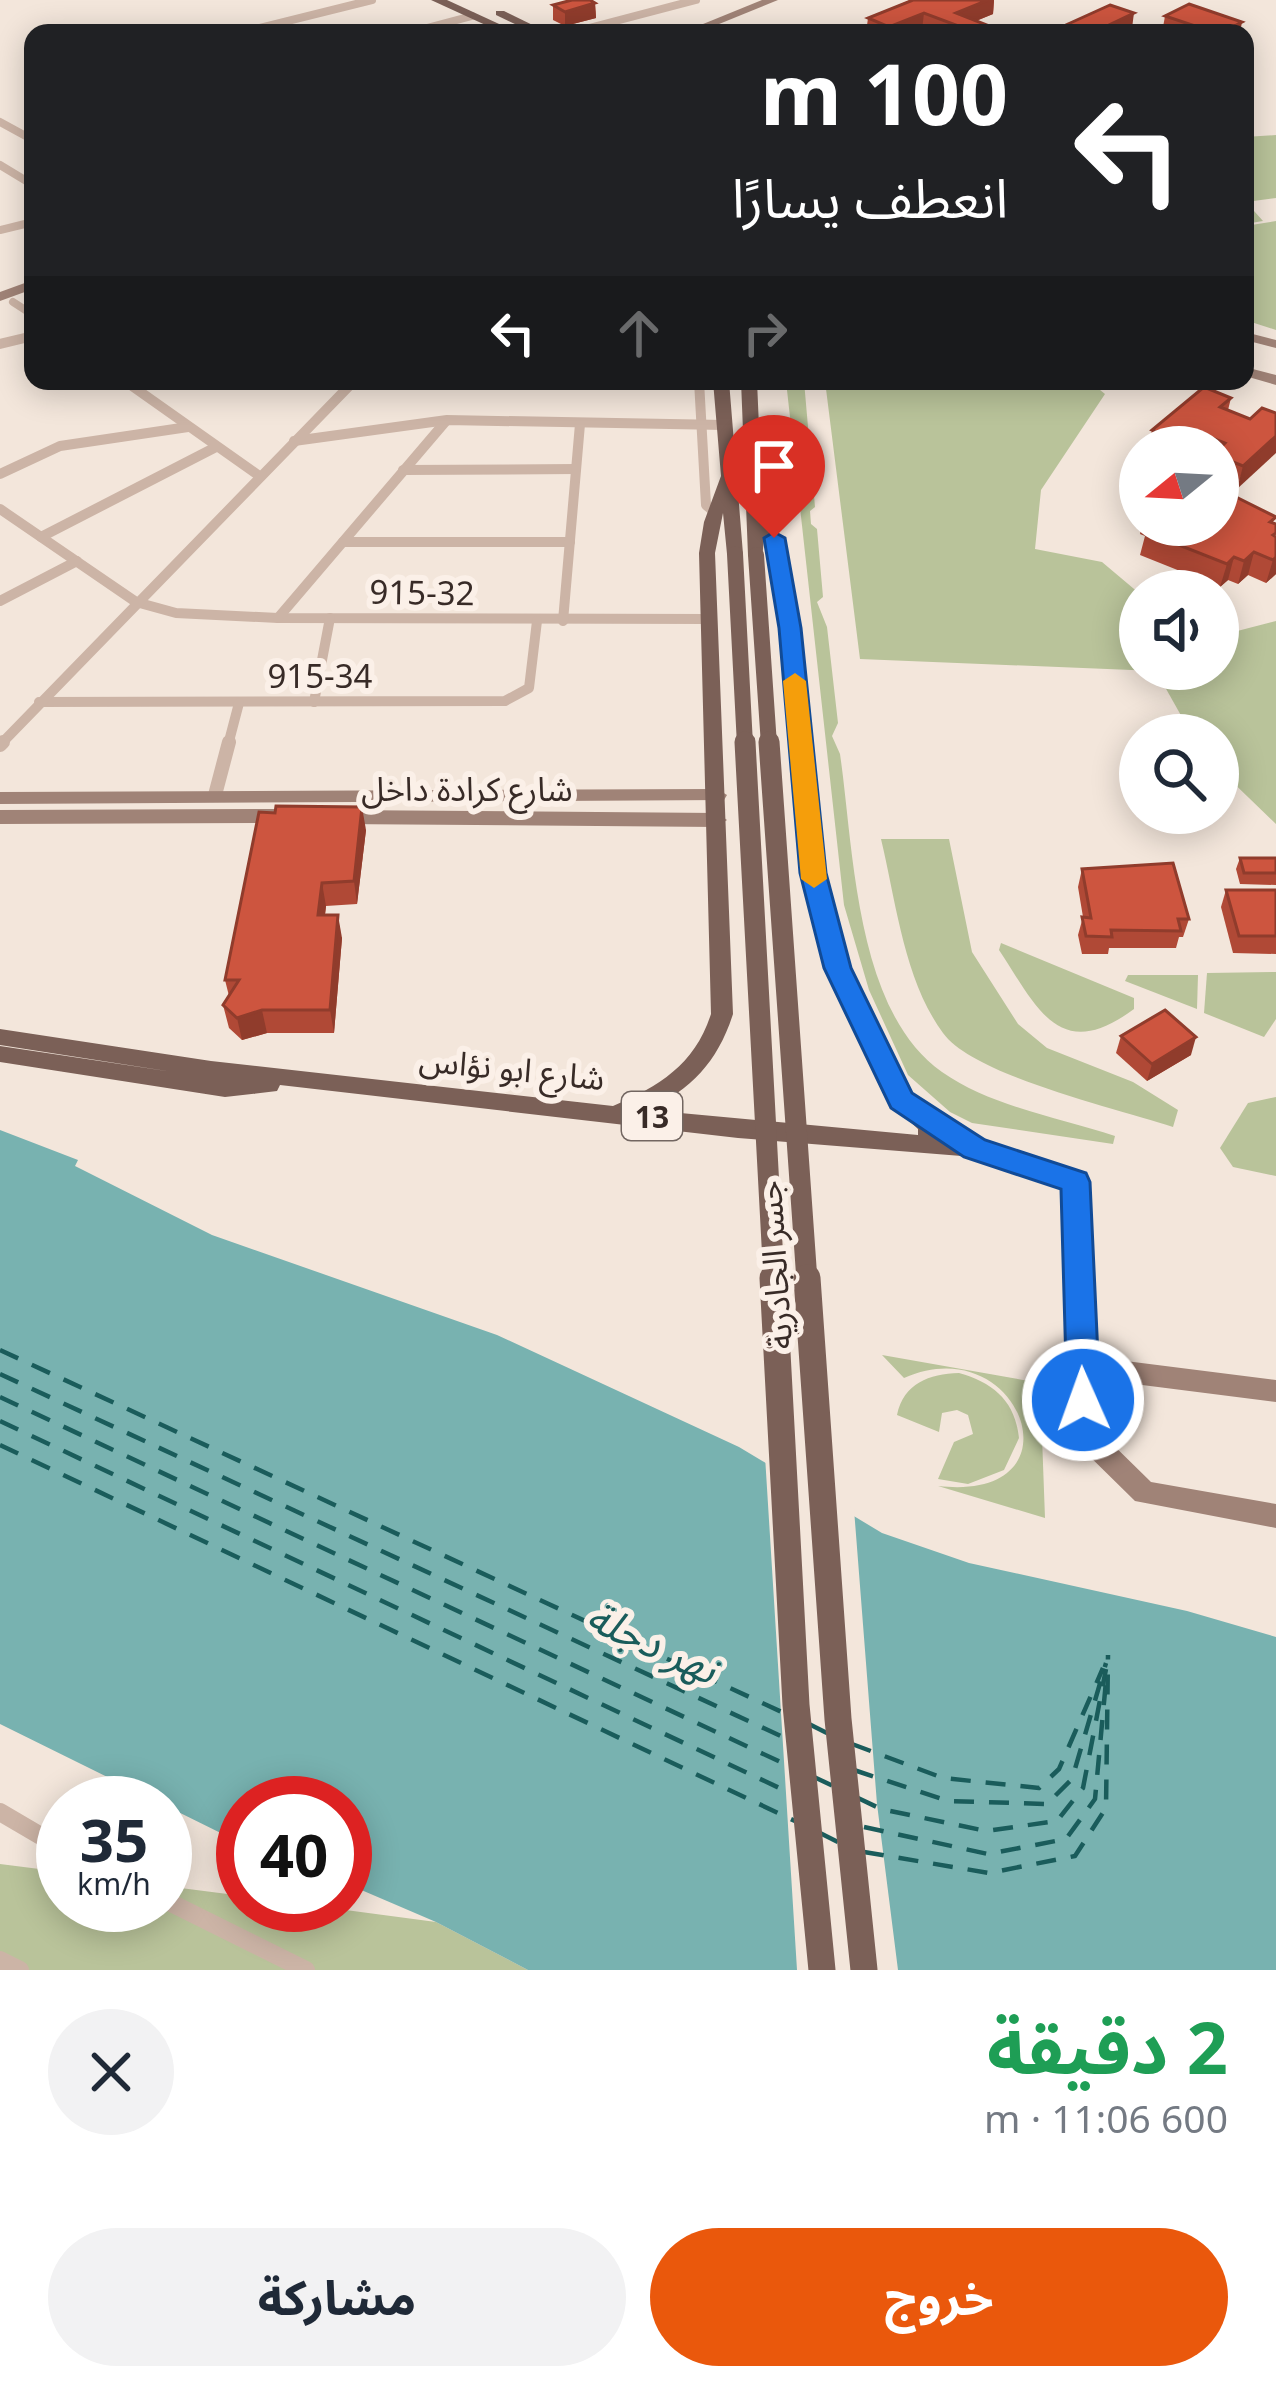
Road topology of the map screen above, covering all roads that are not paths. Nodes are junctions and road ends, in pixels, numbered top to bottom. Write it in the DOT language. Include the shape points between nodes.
graph roads {
  1 [pos="371,0"];
  2 [pos="437,0"];
  3 [pos="471,0"];
  4 [pos="696,0"];
  5 [pos="772,0"];
  6 [pos="794,0"];
  7 [pos="472,16"];
  8 [pos="275,24"];
  9 [pos="442,24"];
  10 [pos="491,24"];
  11 [pos="523,24"];
  12 [pos="604,24"];
  13 [pos="710,24"];
  14 [pos="733,24"];
  15 [pos="137,390"];
  16 [pos="345,390"];
  17 [pos="699,390"];
  18 [pos="722,390"];
  19 [pos="750,390"];
  20 [pos="447,420"];
  21 [pos="580,424"];
  22 [pos="724,425"];
  23 [pos="188,427"];
  24 [pos="701,428"];
  25 [pos="294,441"];
  26 [pos="216,447"];
  27 [pos="576,469"];
  28 [pos="403,470"];
  29 [pos="0,474"];
  30 [pos="258,475"];
  31 [pos="728,477"];
  32 [pos="756,477"];
  33 [pos="1,510"];
  34 [pos="716,513"];
  35 [pos="40,537"];
  36 [pos="343,542"];
  37 [pos="570,542"];
  38 [pos="745,554"];
  39 [pos="77,561"];
  40 [pos="0,601"];
  41 [pos="136,602"];
  42 [pos="278,618"];
  43 [pos="330,618"];
  44 [pos="708,620"];
  45 [pos="537,621"];
  46 [pos="563,621"];
  47 [pos="314,702"];
  48 [pos="39,703"];
  49 [pos="238,703"];
  50 [pos="0,745"];
  51 [pos="215,795"];
  52 [pos="717,795"];
  53 [pos="0,799"];
  54 [pos="0,817"];
  55 [pos="717,820"];
  56 [pos="0,1037"];
  57 [pos="0,1054"];
  58 [pos="329,1082"];
  59 [pos="901,1100"];
  60 [pos="620,1113"];
  61 [pos="868,1140"];
  62 [pos="930,1144"];
  63 [pos="974,1148"];
  64 [pos="1082,1366"];
  65 [pos="1276,1391"];
  66 [pos="1276,1516"];
  67 [pos="0,1812"];
  68 [pos="36,1833"];
  69 [pos="192,1913"];
  70 [pos="0,1960"];
  71 [pos="20,1970"];
  72 [pos="306,1970"];
  73 [pos="822,1970"];
  74 [pos="864,1970"];
  1 -- 8 [label="street"];
  2 -- 7 [label="main road"];
  3 -- 11 [label="main road"];
  4 -- 12 [label="street"];
  5 -- 13 [label="main road"];
  6 -- 14 [label="main road"];
  7 -- 9 [label="street"];
  7 -- 10 [label="main road"];
  15 -- 23 [label="street"];
  16 -- 25 [label="street"];
  17 -- 24 [label="street"];
  18 -- 22 [label="main road"];
  19 -- 32 [label="main road"];
  20 -- 21 [label="street"];
  20 -- 25 [label="street"];
  20 -- 28 [label="street"];
  21 -- 24 [label="street"];
  21 -- 27 [label="street"];
  22 -- 24 [label="street"];
  22 -- 31 [label="main road"];
  23 -- 26 [label="street"];
  23 -- 29 [label="street" via="60,446"];
  24 -- 34 [label="street" via="706,505"];
  25 -- 30 [label="street"];
  26 -- 30 [label="street"];
  26 -- 35 [label="street"];
  27 -- 28 [label="street"];
  27 -- 37 [label="street"];
  28 -- 36 [label="street"];
  30 -- 41 [label="street"];
  31 -- 34 [label="main road"];
  31 -- 38 [label="main road"];
  32 -- 38 [label="main road"];
  32 -- 59 [label="main road" via="785,590 823,920 850,1000"];
  33 -- 35 [label="street"];
  34 -- 44 [label="main road"];
  35 -- 39 [label="street"];
  36 -- 37 [label="street"];
  36 -- 42 [label="street"];
  37 -- 46 [label="street"];
  38 -- 73 [label="main road, جسر الجادرية, bridge" via="796,1705"];
  38 -- 74 [label="main road, جسر الجادرية, bridge"];
  39 -- 40 [label="street"];
  39 -- 41 [label="street"];
  41 -- 42 [label="street, 915-32" via="176,613"];
  41 -- 48 [label="street"];
  42 -- 43 [label="street, 915-32"];
  43 -- 45 [label="street, 915-32"];
  43 -- 47 [label="street"];
  44 -- 46 [label="street, 915-32"];
  44 -- 52 [label="main road"];
  45 -- 46 [label="street, 915-32"];
  45 -- 47 [label="street, 915-34" via="522,696"];
  47 -- 49 [label="street, 915-34"];
  48 -- 49 [label="street, 915-34"];
  48 -- 50 [label="street"];
  49 -- 51 [label="street"];
  51 -- 52 [label="main road, شارع كرادة داخل"];
  51 -- 53 [label="main road, شارع كرادة داخل"];
  52 -- 55 [label="main road"];
  54 -- 55 [label="main road, شارع كرادة داخل"];
  55 -- 60 [label="main road" via="719,1027 687,1078"];
  56 -- 58 [label="main road, شارع ابو نؤاس / 13"];
  57 -- 58 [label="main road, شارع ابو نؤاس / 13" via="225,1088"];
  58 -- 60 [label="main road, شارع ابو نؤاس / 13"];
  59 -- 61 [label="main road" via="894,1124"];
  59 -- 62 [label="main road" via="928,1126"];
  59 -- 63 [label="main road"];
  60 -- 61 [label="main road, شارع ابو نؤاس / 13"];
  61 -- 62 [label="main road, شارع ابو نؤاس / 13"];
  62 -- 63 [label="main road, شارع ابو نؤاس / 13"];
  63 -- 64 [label="main road" via="1075,1182"];
  64 -- 65 [label="main road"];
  64 -- 66 [label="main road" via="1084,1435 1144,1493"];
  67 -- 68 [label="street"];
  69 -- 72 [label="street"];
  70 -- 71 [label="street"];
}
